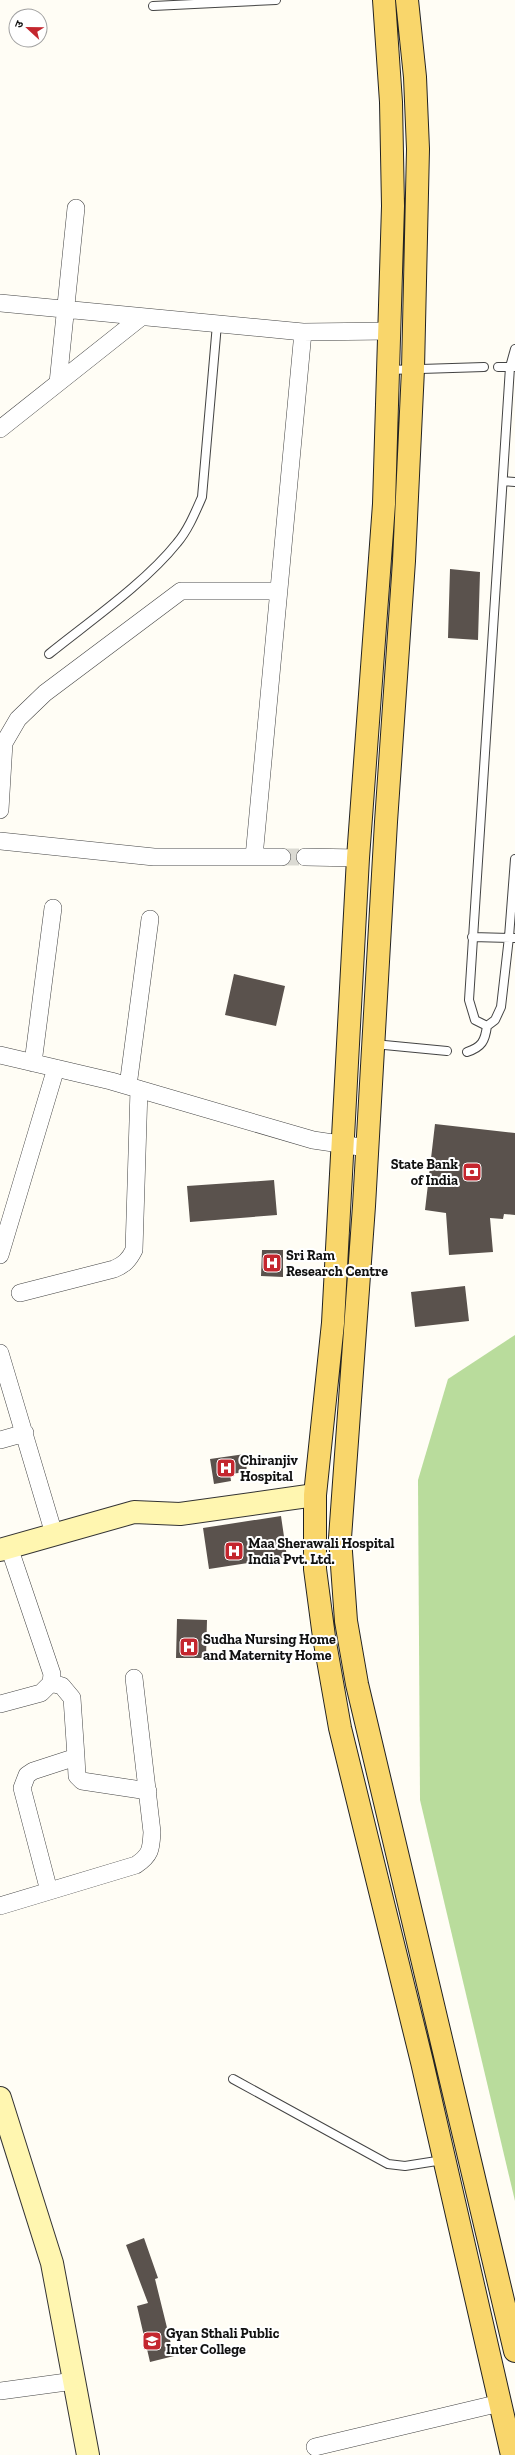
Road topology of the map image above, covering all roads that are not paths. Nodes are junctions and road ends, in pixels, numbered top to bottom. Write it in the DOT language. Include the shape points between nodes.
graph roads {
  1 [pos="258,0"];
  2 [pos="276,0"];
  3 [pos="384,0"];
  4 [pos="407,0"];
  5 [pos="153,6"];
  6 [pos="76,208"];
  7 [pos="0,303"];
  8 [pos="66,308"];
  9 [pos="140,318"];
  10 [pos="216,324"];
  11 [pos="389,331"];
  12 [pos="303,332"];
  13 [pos="515,349"];
  14 [pos="498,366"];
  15 [pos="484,367"];
  16 [pos="513,367"];
  17 [pos="413,369"];
  18 [pos="389,370"];
  19 [pos="58,383"];
  20 [pos="0,429"];
  21 [pos="503,481"];
  22 [pos="515,482"];
  23 [pos="279,591"];
  24 [pos="50,654"];
  25 [pos="0,810"];
  26 [pos="0,841"];
  27 [pos="254,857"];
  28 [pos="282,857"];
  29 [pos="305,857"];
  30 [pos="358,858"];
  31 [pos="515,859"];
  32 [pos="53,908"];
  33 [pos="150,919"];
  34 [pos="472,937"];
  35 [pos="512,938"];
  36 [pos="487,1026"];
  37 [pos="373,1044"];
  38 [pos="447,1051"];
  39 [pos="467,1052"];
  40 [pos="0,1055"];
  41 [pos="33,1063"];
  42 [pos="56,1068"];
  43 [pos="133,1087"];
  44 [pos="342,1145"];
  45 [pos="367,1148"];
  46 [pos="0,1255"];
  47 [pos="20,1293"];
  48 [pos="0,1354"];
  49 [pos="25,1433"];
  50 [pos="0,1440"];
  51 [pos="315,1495"];
  52 [pos="54,1534"];
  53 [pos="4,1548"];
  54 [pos="134,1678"];
  55 [pos="52,1683"];
  56 [pos="0,1704"];
  57 [pos="76,1757"];
  58 [pos="148,1791"];
  59 [pos="49,1891"];
  60 [pos="0,1906"];
  61 [pos="233,2079"];
  62 [pos="0,2098"];
  63 [pos="445,2159"];
  64 [pos="515,2351"];
  65 [pos="74,2381"];
  66 [pos="0,2391"];
  67 [pos="500,2403"];
  68 [pos="315,2447"];
  69 [pos="88,2455"];
  70 [pos="512,2455"];
  1 -- 2 [label="lane"];
  1 -- 5 [label="lane"];
  3 -- 11 [label="main road" via="391,102 393,206"];
  4 -- 17 [label="main road" via="418,149"];
  6 -- 8 [label="street"];
  7 -- 8 [label="street"];
  8 -- 9 [label="street"];
  8 -- 19 [label="street"];
  9 -- 10 [label="street"];
  9 -- 19 [label="street"];
  10 -- 12 [label="street"];
  10 -- 24 [label="lane" via="202,497 193,519 178,542 156,566"];
  11 -- 12 [label="street"];
  11 -- 18 [label="main road"];
  12 -- 23 [label="street"];
  13 -- 16 [label="lane"];
  14 -- 16 [label="lane"];
  15 -- 17 [label="lane"];
  16 -- 21 [label="lane"];
  17 -- 18 [label="lane"];
  17 -- 37 [label="main road" via="404,561"];
  18 -- 30 [label="main road" via="384,504"];
  19 -- 20 [label="street"];
  21 -- 22 [label="lane"];
  21 -- 34 [label="lane"];
  23 -- 25 [label="street" via="181,591 45,693 18,719 4,743"];
  23 -- 27 [label="street"];
  26 -- 27 [label="street" via="154,857"];
  27 -- 28 [label="street"];
  29 -- 30 [label="street"];
  30 -- 44 [label="main road"];
  31 -- 35 [label="lane"];
  32 -- 41 [label="street"];
  33 -- 43 [label="street"];
  34 -- 35 [label="lane"];
  34 -- 36 [label="lane" via="470,1009 475,1020"];
  35 -- 36 [label="lane" via="501,1007 495,1020"];
  36 -- 39 [label="lane" via="486,1040 479,1048"];
  37 -- 38 [label="lane"];
  37 -- 45 [label="main road"];
  40 -- 41 [label="street"];
  41 -- 42 [label="street"];
  42 -- 43 [label="street"];
  42 -- 46 [label="street"];
  43 -- 44 [label="street" via="313,1140"];
  43 -- 47 [label="street" via="134,1250 130,1258 114,1269"];
  44 -- 45 [label="street"];
  44 -- 51 [label="main road" via="333,1322"];
  45 -- 64 [label="main road" via="340,1538 346,1621 358,1692"];
  48 -- 49 [label="street"];
  49 -- 50 [label="street"];
  49 -- 52 [label="street"];
  51 -- 52 [label="street" via="180,1514 134,1512"];
  51 -- 63 [label="main road" via="315,1569 340,1728"];
  52 -- 53 [label="street"];
  53 -- 55 [label="street" via="52,1674"];
  54 -- 58 [label="street"];
  55 -- 56 [label="street" via="41,1693"];
  55 -- 57 [label="street" via="62,1686 72,1698"];
  57 -- 58 [label="street" via="77,1776 82,1781"];
  57 -- 59 [label="street" via="33,1771 24,1781 22,1788"];
  58 -- 59 [label="street" via="152,1832 151,1848 147,1858 136,1865"];
  59 -- 60 [label="street"];
  61 -- 63 [label="lane" via="388,2164 405,2166"];
  62 -- 65 [label="street" via="52,2263"];
  63 -- 67 [label="main road"];
  65 -- 66 [label="street"];
  65 -- 69 [label="street"];
  67 -- 68 [label="street"];
  67 -- 70 [label="main road"];
}
